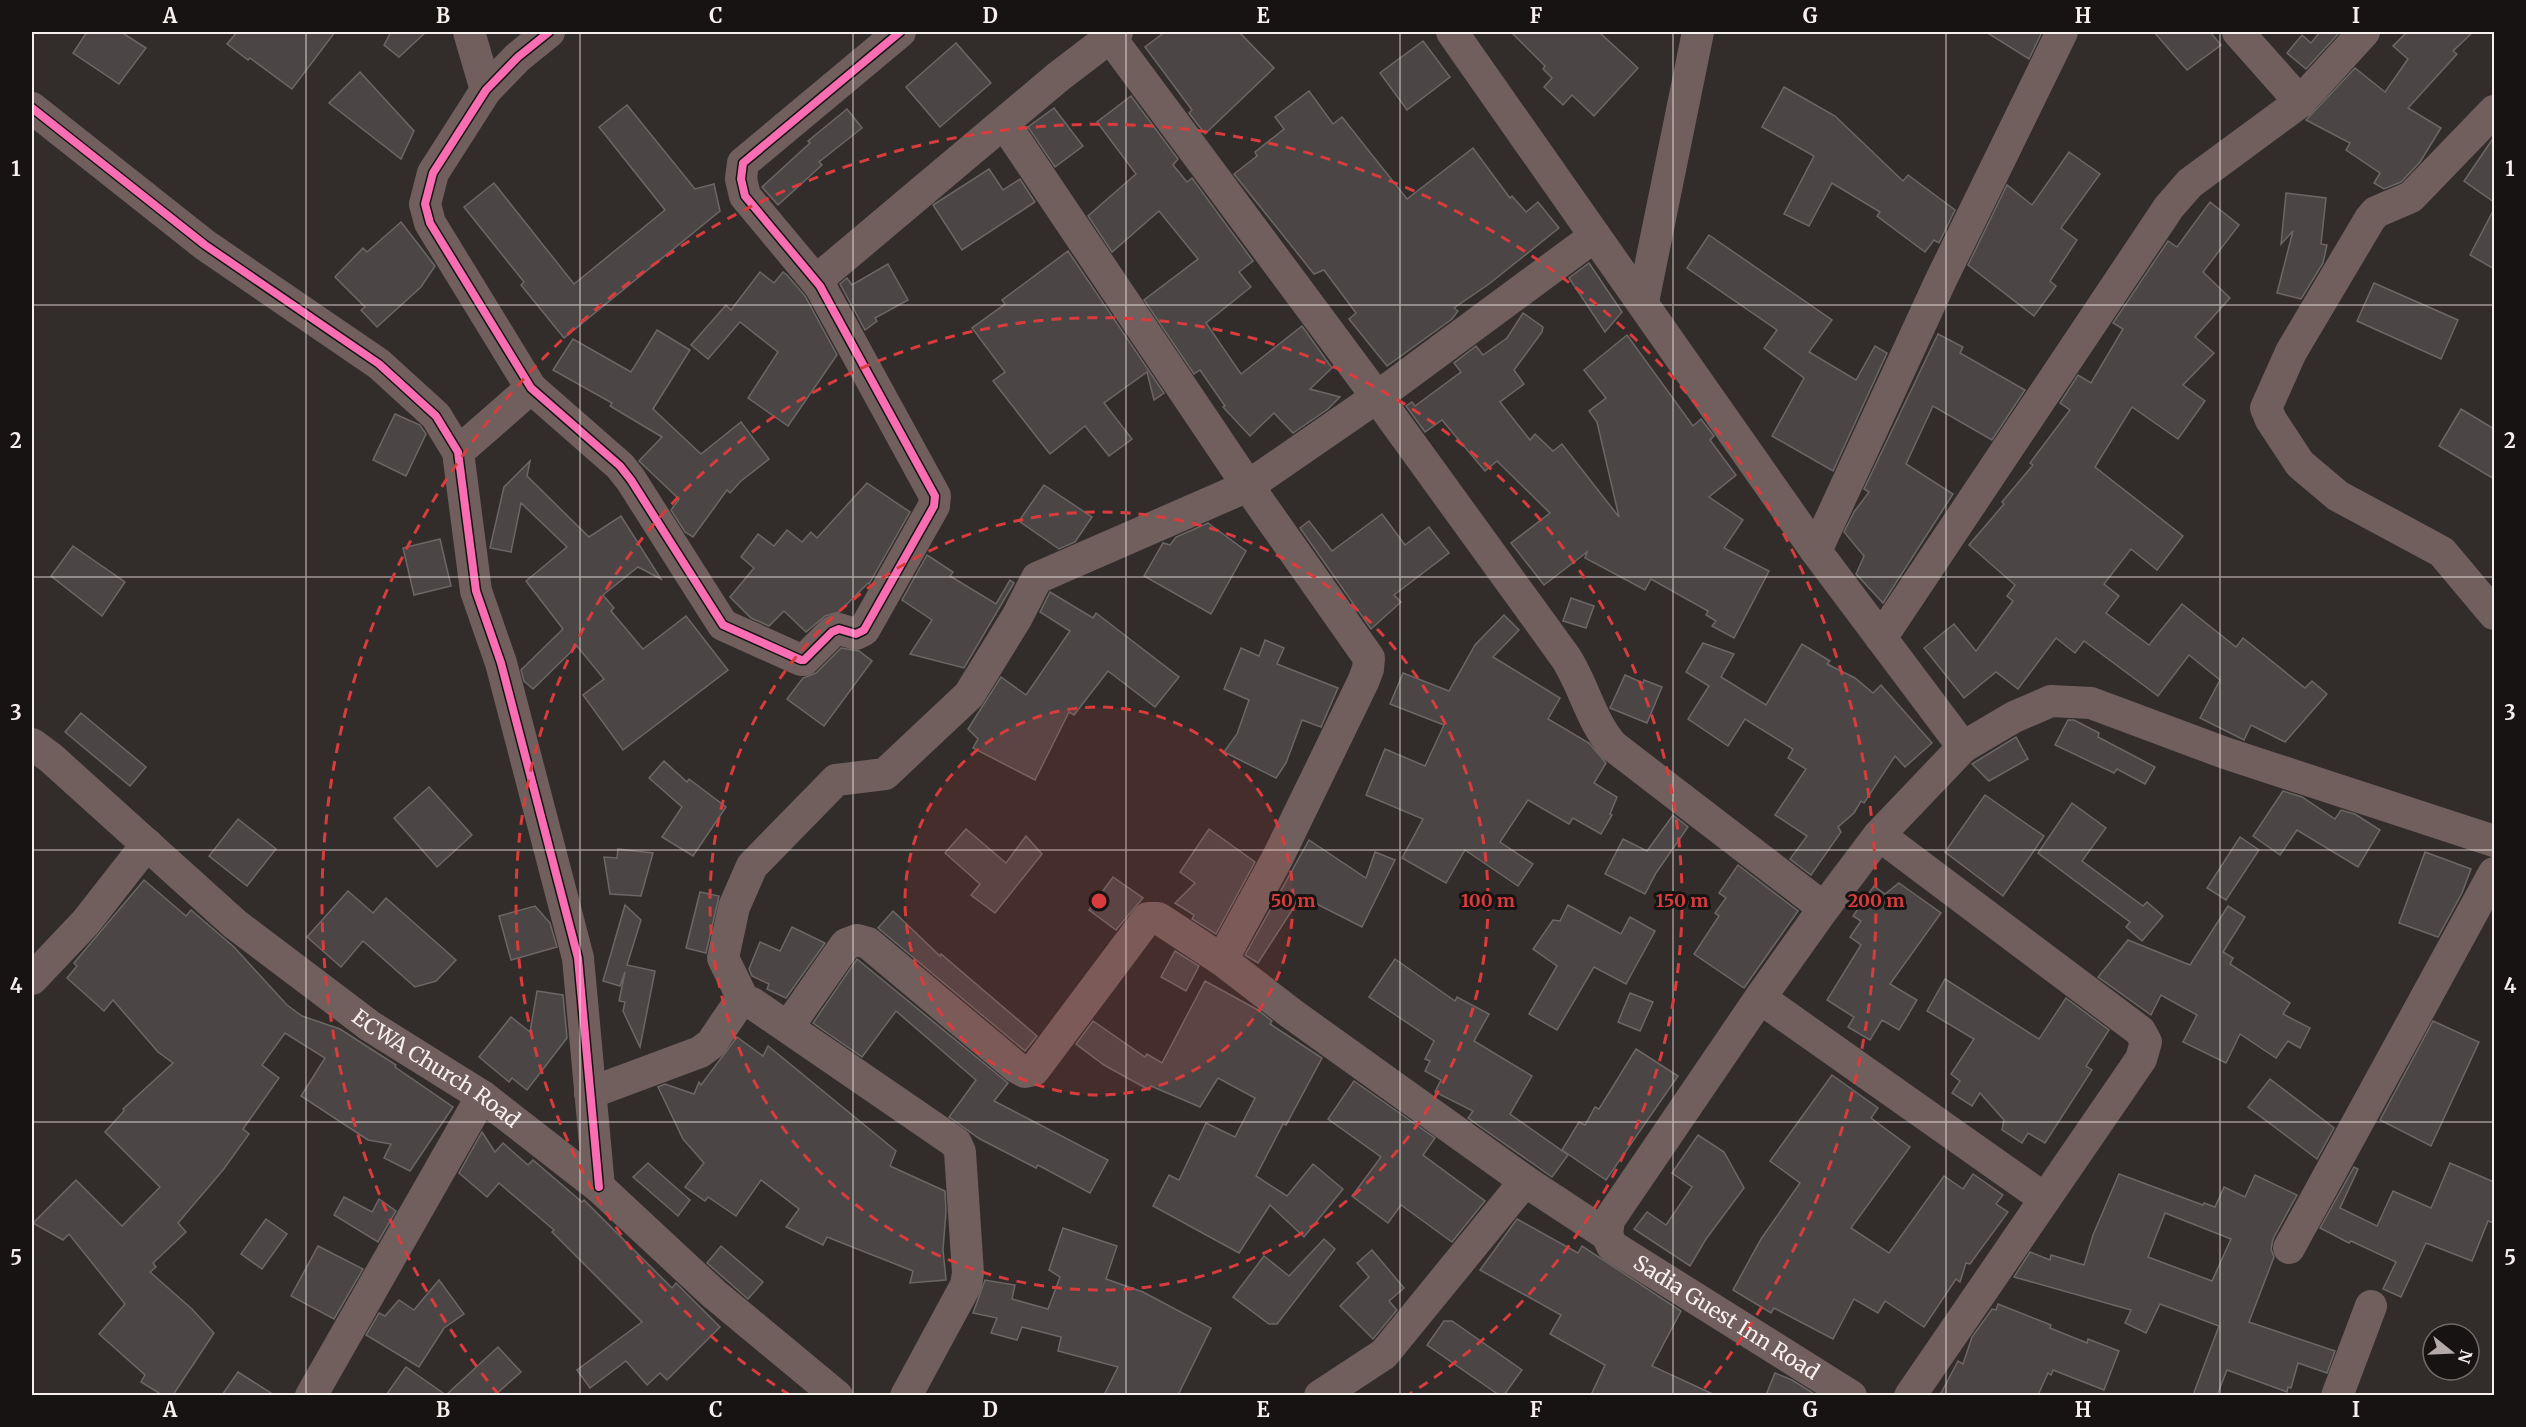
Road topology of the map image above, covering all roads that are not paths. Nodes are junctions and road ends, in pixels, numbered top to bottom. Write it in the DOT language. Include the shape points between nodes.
graph roads {
  1 [pos="469,32"];
  2 [pos="549,32"];
  3 [pos="900,32"];
  4 [pos="1452,32"];
  5 [pos="1698,32"];
  6 [pos="2062,32"];
  7 [pos="2238,32"];
  8 [pos="2364,32"];
  9 [pos="1113,34"];
  10 [pos="486,90"];
  11 [pos="2300,102"];
  12 [pos="32,108"];
  13 [pos="2494,111"];
  14 [pos="1004,123"];
  15 [pos="1595,236"];
  16 [pos="820,286"];
  17 [pos="1643,303"];
  18 [pos="531,388"];
  19 [pos="1377,397"];
  20 [pos="458,452"];
  21 [pos="1248,486"];
  22 [pos="1816,551"];
  23 [pos="2494,614"];
  24 [pos="1881,638"];
  25 [pos="32,744"];
  26 [pos="1962,747"];
  27 [pos="1879,835"];
  28 [pos="2494,842"];
  29 [pos="147,844"];
  30 [pos="2494,873"];
  31 [pos="1824,908"];
  32 [pos="1222,960"];
  33 [pos="32,979"];
  34 [pos="1760,998"];
  35 [pos="744,1001"];
  36 [pos="788,1027"];
  37 [pos="590,1093"];
  38 [pos="482,1096"];
  39 [pos="1525,1181"];
  40 [pos="599,1186"];
  41 [pos="2045,1199"];
  42 [pos="1607,1235"];
  43 [pos="2289,1248"];
  44 [pos="2371,1306"];
  45 [pos="311,1395"];
  46 [pos="837,1395"];
  47 [pos="906,1395"];
  48 [pos="1320,1395"];
  49 [pos="1851,1395"];
  50 [pos="1910,1395"];
  51 [pos="2337,1395"];
  1 -- 10 [label="street"];
  2 -- 10 [label="street"];
  3 -- 16 [label="street" via="743,163 745,196"];
  4 -- 15 [label="street"];
  5 -- 17 [label="street"];
  6 -- 22 [label="street" via="1940,282"];
  7 -- 11 [label="street"];
  8 -- 11 [label="street"];
  9 -- 14 [label="street"];
  9 -- 19 [label="street"];
  10 -- 18 [label="street" via="433,173 425,204 430,223"];
  11 -- 24 [label="street" via="2190,183 2169,207"];
  12 -- 20 [label="street" via="205,245 379,364 436,416"];
  13 -- 23 [label="street" via="2410,197 2376,212 2370,219 2291,352 2266,408 2300,464 2338,496 2442,552"];
  14 -- 16 [label="street" via="824,273"];
  14 -- 21 [label="street"];
  15 -- 17 [label="street"];
  15 -- 19 [label="street"];
  16 -- 18 [label="street" via="935,496 934,506 864,630 856,634 839,629 804,660 723,625 626,473"];
  17 -- 22 [label="street"];
  18 -- 20 [label="street"];
  19 -- 21 [label="street"];
  19 -- 31 [label="street" via="1571,667 1607,739"];
  20 -- 37 [label="street" via="476,591 501,663 578,958"];
  21 -- 32 [label="street" via="1369,658 1363,682"];
  21 -- 35 [label="street" via="1037,578 969,695 885,774 836,780 752,866 734,907 723,958"];
  22 -- 24 [label="street"];
  24 -- 26 [label="street"];
  25 -- 29 [label="street, ECWA Church Road"];
  26 -- 27 [label="street"];
  26 -- 28 [label="street" via="2051,701 2091,703 2225,753"];
  27 -- 31 [label="street"];
  27 -- 41 [label="street" via="2140,1031 2146,1042 2141,1059"];
  29 -- 33 [label="street" via="86,922"];
  29 -- 38 [label="street, ECWA Church Road" via="235,924 352,1012"];
  30 -- 43 [label="street"];
  31 -- 34 [label="street"];
  32 -- 36 [label="street, Sadia Guest Inn Road" via="1158,918 1149,918 1034,1070 1025,1072 868,943 856,940 846,944"];
  32 -- 39 [label="street, Sadia Guest Inn Road"];
  34 -- 41 [label="street"];
  34 -- 42 [label="street" via="1609,1220"];
  35 -- 36 [label="street"];
  35 -- 37 [label="street" via="711,1044 700,1052"];
  36 -- 47 [label="street" via="956,1143 960,1152 966,1285"];
  37 -- 40 [label="street"];
  38 -- 40 [label="street, ECWA Church Road"];
  38 -- 45 [label="street"];
  39 -- 42 [label="street, Sadia Guest Inn Road"];
  39 -- 48 [label="street" via="1384,1354"];
  40 -- 46 [label="street, ECWA Church Road" via="714,1294"];
  41 -- 50 [label="street"];
  42 -- 49 [label="street, Sadia Guest Inn Road" via="1612,1246"];
  44 -- 51 [label="street"];
}
